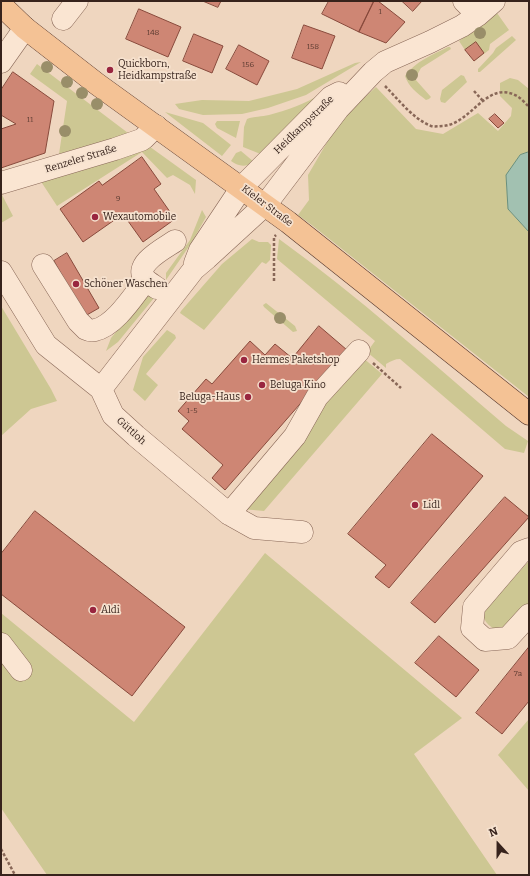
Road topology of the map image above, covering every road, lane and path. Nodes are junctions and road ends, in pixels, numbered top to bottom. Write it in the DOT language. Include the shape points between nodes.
graph roads {
  1 [pos="77,1"];
  2 [pos="1,5"];
  3 [pos="479,6"];
  4 [pos="63,19"];
  5 [pos="25,28"];
  6 [pos="1,62"];
  7 [pos="372,72"];
  8 [pos="474,92"];
  9 [pos="483,101"];
  10 [pos="529,107"];
  11 [pos="156,126"];
  12 [pos="1,183"];
  13 [pos="242,187"];
  14 [pos="266,204"];
  15 [pos="274,237"];
  16 [pos="175,241"];
  17 [pos="43,265"];
  18 [pos="194,269"];
  19 [pos="1,272"];
  20 [pos="146,280"];
  21 [pos="274,281"];
  22 [pos="171,298"];
  23 [pos="359,350"];
  24 [pos="101,388"];
  25 [pos="401,388"];
  26 [pos="529,414"];
  27 [pos="229,514"];
  28 [pos="302,532"];
  29 [pos="529,549"];
  30 [pos="529,615"];
  31 [pos="1,644"];
  32 [pos="22,670"];
  33 [pos="1,849"];
  34 [pos="15,875"];
  1 -- 4 [label="street"];
  2 -- 5 [label="main road, Kieler Straße"];
  3 -- 7 [label="street, Heidkampstraße" via="462,26 385,62"];
  5 -- 6 [label="street"];
  5 -- 11 [label="main road, Kieler Straße"];
  7 -- 9 [label="path" via="418,119 433,127 451,125"];
  7 -- 13 [label="street, Heidkampstraße" via="331,97"];
  7 -- 14 [label="street, Heidkampstraße" via="338,109"];
  8 -- 9 [label="path"];
  9 -- 10 [label="path" via="488,96 504,92 516,96"];
  11 -- 12 [label="street, Renzeler Straße" via="141,140"];
  11 -- 13 [label="main road, Kieler Straße"];
  13 -- 14 [label="main road, Kieler Straße"];
  13 -- 18 [label="street" via="200,250"];
  14 -- 18 [label="street"];
  14 -- 26 [label="main road, Kieler Straße"];
  15 -- 21 [label="path"];
  16 -- 20 [label="street" via="146,261 143,274"];
  17 -- 20 [label="street" via="78,321 86,329 94,330 108,324"];
  18 -- 22 [label="street"];
  19 -- 24 [label="street" via="46,345"];
  20 -- 22 [label="street"];
  22 -- 24 [label="street"];
  23 -- 25 [label="path"];
  23 -- 27 [label="street" via="317,397 295,436"];
  24 -- 27 [label="street, Güttloh" via="113,415"];
  27 -- 28 [label="street, Güttloh" via="254,528"];
  29 -- 30 [label="street" via="521,552 474,607 472,628 485,640 508,638"];
  31 -- 32 [label="street"];
  33 -- 34 [label="path"];
}
